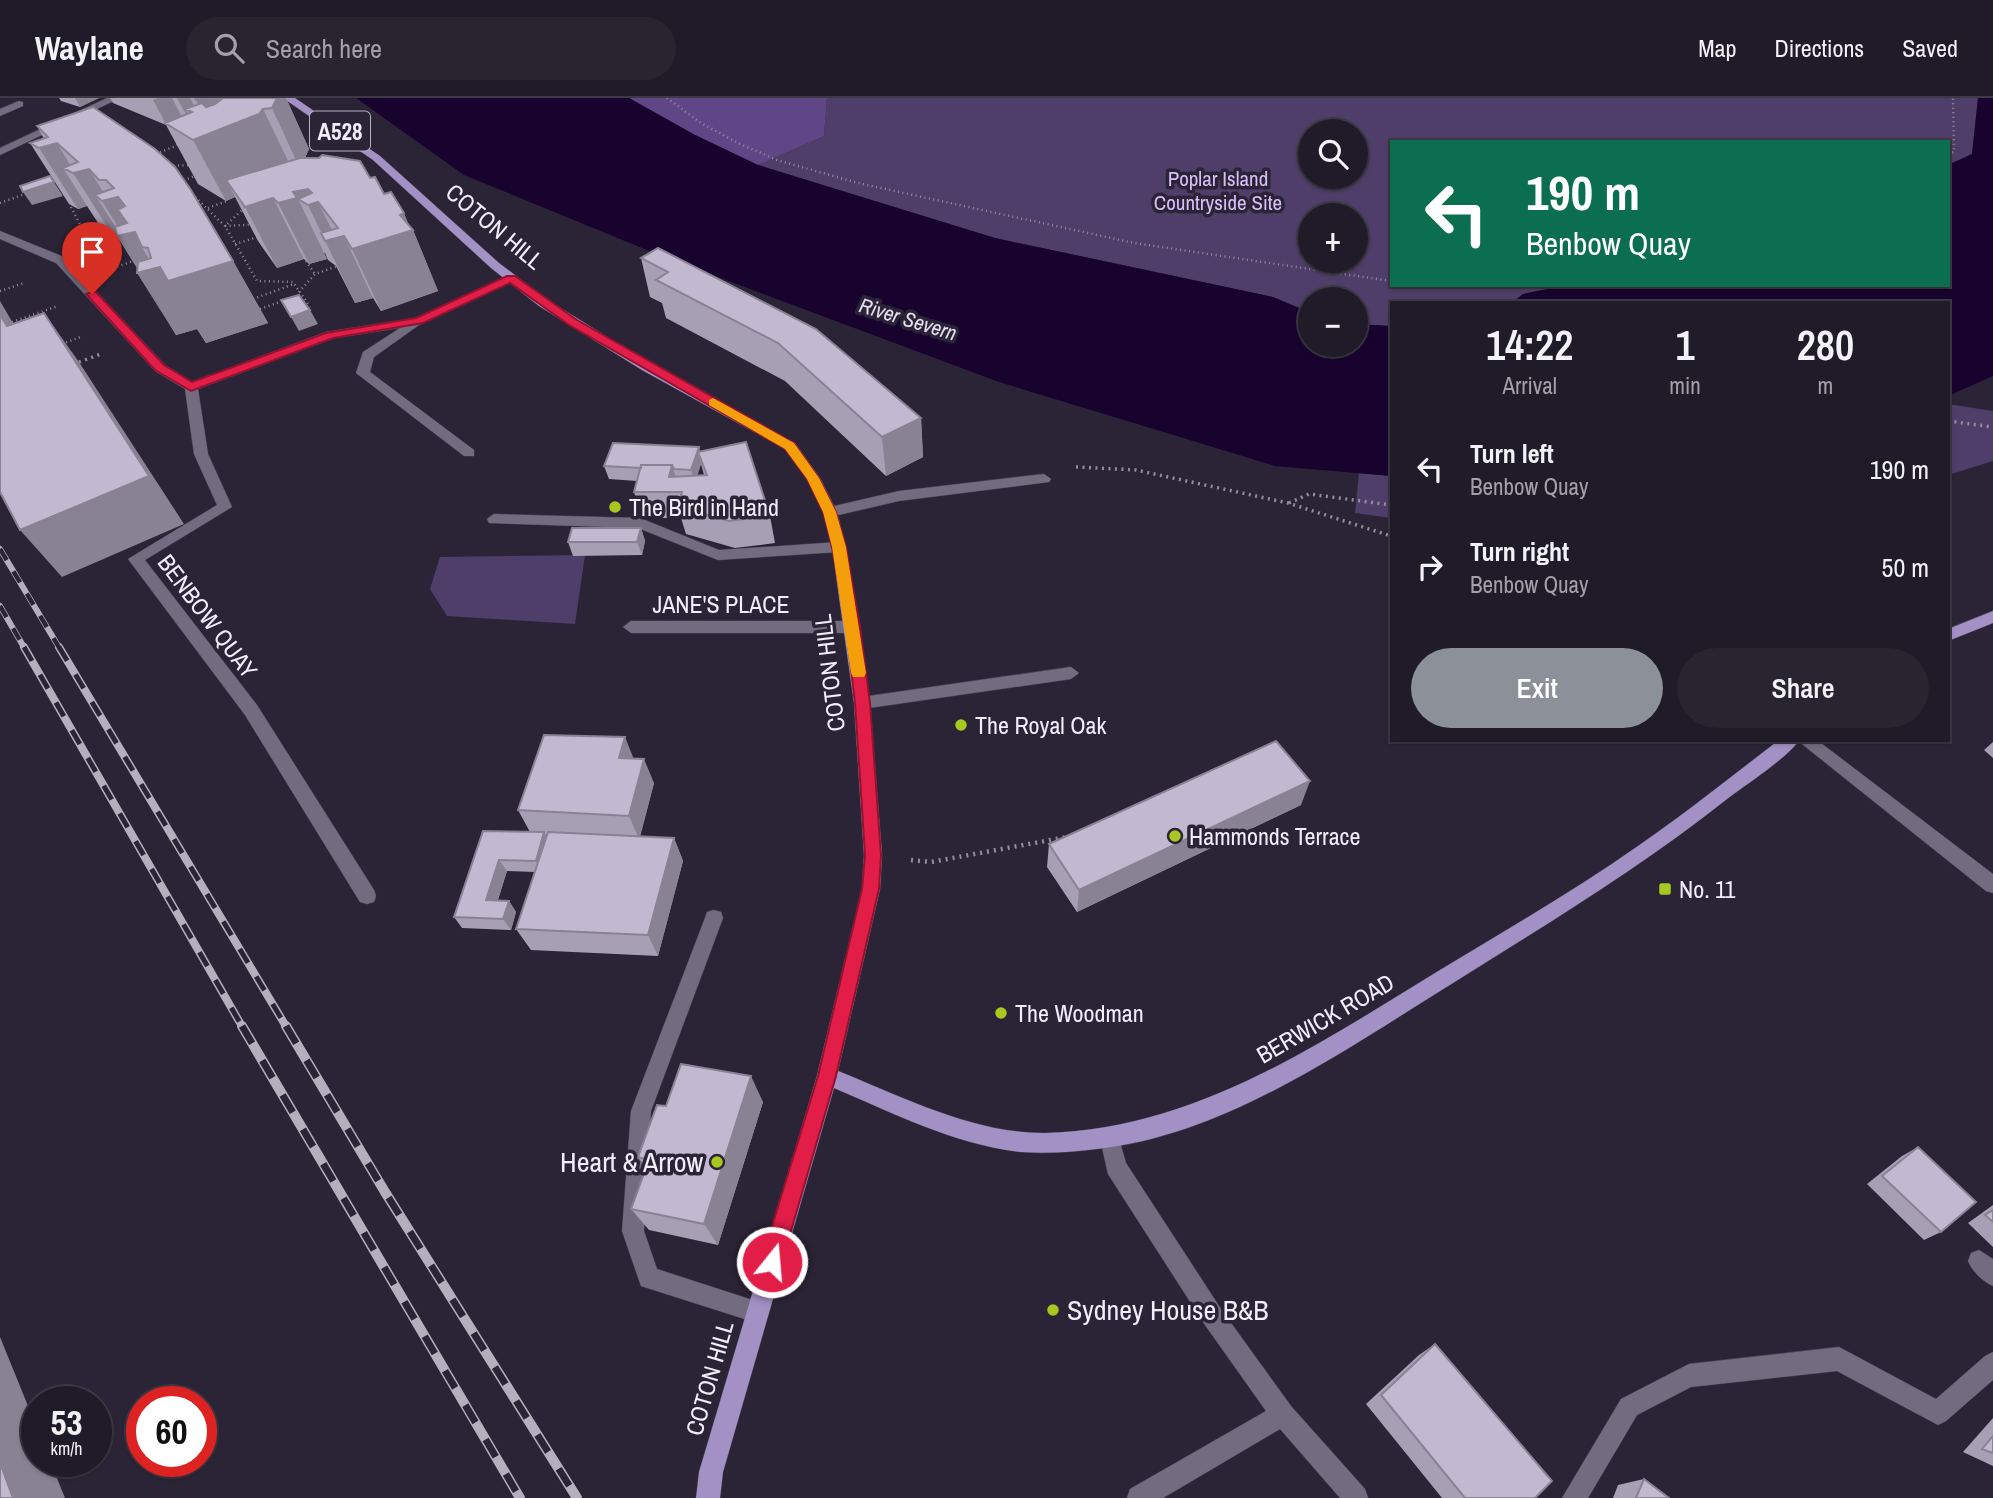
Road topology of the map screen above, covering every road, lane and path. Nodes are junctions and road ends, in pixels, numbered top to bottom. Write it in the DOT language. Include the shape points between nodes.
graph roads {
  1 [pos="115,98"];
  2 [pos="288,98"];
  3 [pos="667,98"];
  4 [pos="1953,98"];
  5 [pos="19,104"];
  6 [pos="0,113"];
  7 [pos="180,144"];
  8 [pos="0,152"];
  9 [pos="1950,153"];
  10 [pos="201,164"];
  11 [pos="170,167"];
  12 [pos="201,174"];
  13 [pos="186,186"];
  14 [pos="34,191"];
  15 [pos="188,191"];
  16 [pos="227,201"];
  17 [pos="0,203"];
  18 [pos="204,203"];
  19 [pos="197,206"];
  20 [pos="278,206"];
  21 [pos="71,207"];
  22 [pos="208,208"];
  23 [pos="268,210"];
  24 [pos="224,225"];
  25 [pos="216,226"];
  26 [pos="0,235"];
  27 [pos="258,237"];
  28 [pos="88,240"];
  29 [pos="235,244"];
  30 [pos="306,261"];
  31 [pos="338,266"];
  32 [pos="315,274"];
  33 [pos="511,279"];
  34 [pos="1390,281"];
  35 [pos="294,284"];
  36 [pos="92,294"];
  37 [pos="300,294"];
  38 [pos="253,299"];
  39 [pos="260,309"];
  40 [pos="419,321"];
  41 [pos="12,322"];
  42 [pos="118,323"];
  43 [pos="331,335"];
  44 [pos="56,346"];
  45 [pos="191,387"];
  46 [pos="1950,421"];
  47 [pos="1993,427"];
  48 [pos="470,453"];
  49 [pos="1044,479"];
  50 [pos="1390,505"];
  51 [pos="830,512"];
  52 [pos="494,519"];
  53 [pos="1390,536"];
  54 [pos="839,547"];
  55 [pos="1993,617"];
  56 [pos="631,627"];
  57 [pos="853,627"];
  58 [pos="1950,634"];
  59 [pos="1071,673"];
  60 [pos="862,703"];
  61 [pos="1788,742"];
  62 [pos="1808,742"];
  63 [pos="1071,836"];
  64 [pos="873,855"];
  65 [pos="1993,885"];
  66 [pos="367,896"];
  67 [pos="714,918"];
  68 [pos="827,1076"];
  69 [pos="1110,1139"];
  70 [pos="757,1312"];
  71 [pos="1993,1364"];
  72 [pos="1283,1415"];
  73 [pos="708,1498"];
  74 [pos="1139,1498"];
  75 [pos="1356,1498"];
  76 [pos="1574,1498"];
  1 -- 8 [label="street"];
  2 -- 33 [label="main road, COTON HILL / A528" via="388,168"];
  3 -- 34 [label="path" via="692,119 737,144 772,159 867,186 1134,243"];
  4 -- 9 [label="path" via="1954,152"];
  5 -- 6 [label="street"];
  7 -- 11 [label="path" via="149,156"];
  10 -- 11 [label="path"];
  11 -- 12 [label="path" via="182,181"];
  11 -- 13 [label="path"];
  14 -- 17 [label="path"];
  15 -- 18 [label="path"];
  16 -- 22 [label="path"];
  18 -- 19 [label="path"];
  18 -- 22 [label="path"];
  20 -- 23 [label="path"];
  21 -- 28 [label="path"];
  22 -- 24 [label="path"];
  23 -- 24 [label="path" via="242,210"];
  23 -- 24 [label="path" via="261,224"];
  24 -- 25 [label="path"];
  24 -- 29 [label="path"];
  26 -- 36 [label="street" via="60,260"];
  27 -- 29 [label="path"];
  29 -- 35 [label="path" via="257,281"];
  30 -- 32 [label="path"];
  31 -- 32 [label="path"];
  32 -- 37 [label="path"];
  33 -- 40 [label="street"];
  33 -- 51 [label="main road, COTON HILL / A528" via="573,323 790,446"];
  35 -- 37 [label="path"];
  35 -- 38 [label="path"];
  36 -- 41 [label="path"];
  36 -- 42 [label="street"];
  37 -- 39 [label="path"];
  37 -- 43 [label="path"];
  40 -- 43 [label="street"];
  40 -- 48 [label="street" via="368,355 363,373"];
  42 -- 44 [label="path"];
  42 -- 45 [label="street" via="160,368"];
  43 -- 45 [label="street"];
  45 -- 66 [label="street, BENBOW QUAY" via="201,454 225,507 135,559 251,710"];
  46 -- 47 [label="path"];
  49 -- 51 [label="street" via="899,496"];
  50 -- 53 [label="path" via="1309,494 1288,503"];
  51 -- 54 [label="main road, COTON HILL / A528"];
  52 -- 54 [label="street" via="640,523 718,555"];
  54 -- 57 [label="main road, COTON HILL / A528"];
  55 -- 58 [label="main road"];
  56 -- 57 [label="street, JANE'S PLACE"];
  57 -- 60 [label="main road, COTON HILL / A528"];
  59 -- 60 [label="street"];
  60 -- 64 [label="main road, COTON HILL / A528"];
  61 -- 69 [label="main road, BERWICK ROAD" via="1626,864 1349,1037 1204,1112"];
  62 -- 65 [label="street"];
  63 -- 64 [label="path" via="931,862"];
  64 -- 68 [label="main road, COTON HILL / A528" via="871,889"];
  67 -- 70 [label="street" via="641,1111 633,1231 649,1278"];
  68 -- 69 [label="main road, BERWICK ROAD" via="977,1133 1043,1144"];
  68 -- 70 [label="main road, COTON HILL / A528"];
  69 -- 72 [label="street" via="1116,1167"];
  70 -- 73 [label="main road, COTON HILL / A528" via="711,1472"];
  71 -- 76 [label="street" via="1938,1413 1839,1359 1689,1376 1629,1407"];
  72 -- 74 [label="street"];
  72 -- 75 [label="street"];
}
